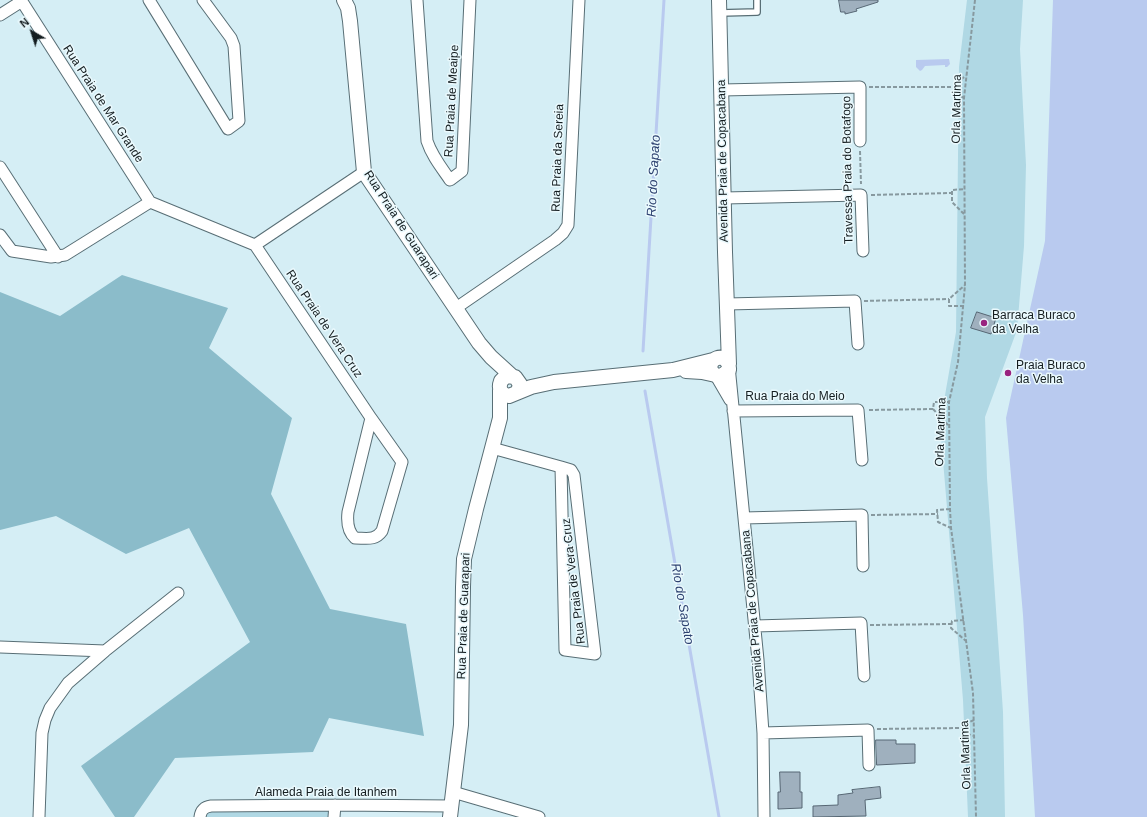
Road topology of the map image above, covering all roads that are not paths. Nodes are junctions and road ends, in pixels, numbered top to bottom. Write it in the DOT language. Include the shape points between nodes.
graph roads {
  1 [pos="148,0"];
  2 [pos="203,0"];
  3 [pos="344,0"];
  4 [pos="417,0"];
  5 [pos="470,0"];
  6 [pos="578,0"];
  7 [pos="756,0"];
  8 [pos="22,1"];
  9 [pos="720,6"];
  10 [pos="0,15"];
  11 [pos="722,90"];
  12 [pos="860,141"];
  13 [pos="0,167"];
  14 [pos="364,172"];
  15 [pos="724,198"];
  16 [pos="150,202"];
  17 [pos="0,235"];
  18 [pos="256,245"];
  19 [pos="863,251"];
  20 [pos="58,257"];
  21 [pos="727,304"];
  22 [pos="456,308"];
  23 [pos="727,322"];
  24 [pos="479,343"];
  25 [pos="858,344"];
  26 [pos="713,359"];
  27 [pos="729,365"];
  28 [pos="673,370"];
  29 [pos="715,375"];
  30 [pos="514,377"];
  31 [pos="554,382"];
  32 [pos="500,389"];
  33 [pos="517,393"];
  34 [pos="732,408"];
  35 [pos="371,418"];
  36 [pos="500,418"];
  37 [pos="492,448"];
  38 [pos="862,460"];
  39 [pos="561,467"];
  40 [pos="744,518"];
  41 [pos="863,566"];
  42 [pos="178,593"];
  43 [pos="755,626"];
  44 [pos="0,647"];
  45 [pos="105,651"];
  46 [pos="864,676"];
  47 [pos="763,733"];
  48 [pos="869,765"];
  49 [pos="453,792"];
  50 [pos="335,805"];
  51 [pos="451,812"];
  52 [pos="201,814"];
  53 [pos="39,817"];
  54 [pos="334,817"];
  55 [pos="539,817"];
  56 [pos="764,817"];
  1 -- 2 [label="street" via="228,129 239,121 234,46"];
  3 -- 14 [label="street, Rua Praia de Guarapari" via="350,21"];
  4 -- 5 [label="street, Rua Praia de Meaipe" via="427,141 430,151 450,180 462,171"];
  6 -- 22 [label="street, Rua Praia da Sereia" via="568,225 556,240"];
  7 -- 9 [label="lane" via="757,12"];
  8 -- 10 [label="street"];
  8 -- 16 [label="street, Rua Praia de Mar Grande"];
  9 -- 11 [label="street, Avenida Praia de Copacabana"];
  11 -- 12 [label="street, Travessa Praia do Botafogo" via="860,88"];
  11 -- 15 [label="street, Avenida Praia de Copacabana"];
  13 -- 20 [label="street"];
  14 -- 18 [label="street"];
  14 -- 22 [label="street, Rua Praia de Guarapari"];
  15 -- 19 [label="street, Travessa Praia do Botafogo" via="861,195"];
  15 -- 21 [label="street, Avenida Praia de Copacabana"];
  16 -- 18 [label="street"];
  16 -- 20 [label="street" via="72,252"];
  17 -- 20 [label="street" via="12,251"];
  18 -- 35 [label="street, Rua Praia de Vera Cruz"];
  21 -- 23 [label="street, Avenida Praia de Copacabana"];
  21 -- 25 [label="street" via="855,301"];
  22 -- 24 [label="street, Rua Praia de Guarapari"];
  23 -- 26 [label="street, Avenida Praia de Copacabana"];
  23 -- 27 [label="street, Avenida Praia de Copacabana"];
  24 -- 30 [label="street, Rua Praia de Guarapari"];
  24 -- 32 [label="street, Rua Praia de Guarapari"];
  26 -- 27 [label="street" via="726,359"];
  26 -- 28 [label="street"];
  26 -- 29 [label="street" via="710,366"];
  27 -- 29 [label="street" via="729,370 723,376"];
  27 -- 34 [label="street, Avenida Praia de Copacabana"];
  28 -- 29 [label="street"];
  28 -- 31 [label="street"];
  29 -- 34 [label="street, Avenida Praia de Copacabana"];
  30 -- 31 [label="street" via="531,382"];
  30 -- 32 [label="street" via="503,378"];
  30 -- 33 [label="street" via="520,384"];
  31 -- 33 [label="street"];
  32 -- 33 [label="street" via="509,396"];
  32 -- 36 [label="street, Rua Praia de Guarapari"];
  33 -- 36 [label="street, Rua Praia de Guarapari"];
  34 -- 38 [label="street, Rua Praia do Meio" via="858,410"];
  34 -- 40 [label="street, Avenida Praia de Copacabana"];
  35 -- 35 [label="street, Rua Praia de Vera Cruz" via="348,512 348,525 355,538 373,539 382,531 402,462"];
  36 -- 37 [label="street, Rua Praia de Guarapari"];
  37 -- 39 [label="street, Rua Praia de Vera Cruz"];
  37 -- 49 [label="street, Rua Praia de Guarapari" via="464,558 461,725"];
  39 -- 39 [label="street, Rua Praia de Vera Cruz" via="565,650 595,654 574,475 571,470"];
  40 -- 41 [label="street" via="862,515"];
  40 -- 43 [label="street, Avenida Praia de Copacabana"];
  42 -- 45 [label="street"];
  43 -- 46 [label="street" via="861,622"];
  43 -- 47 [label="street, Avenida Praia de Copacabana"];
  44 -- 45 [label="street"];
  45 -- 53 [label="street" via="68,683 50,708 45,720 42,733"];
  47 -- 48 [label="street" via="868,730"];
  47 -- 56 [label="street, Avenida Praia de Copacabana"];
  49 -- 51 [label="street, Rua Praia de Guarapari"];
  49 -- 55 [label="street"];
  50 -- 51 [label="street, Alameda Praia de Itanhem"];
  50 -- 52 [label="street, Alameda Praia de Itanhem" via="210,806 204,808"];
  50 -- 54 [label="street"];
}
